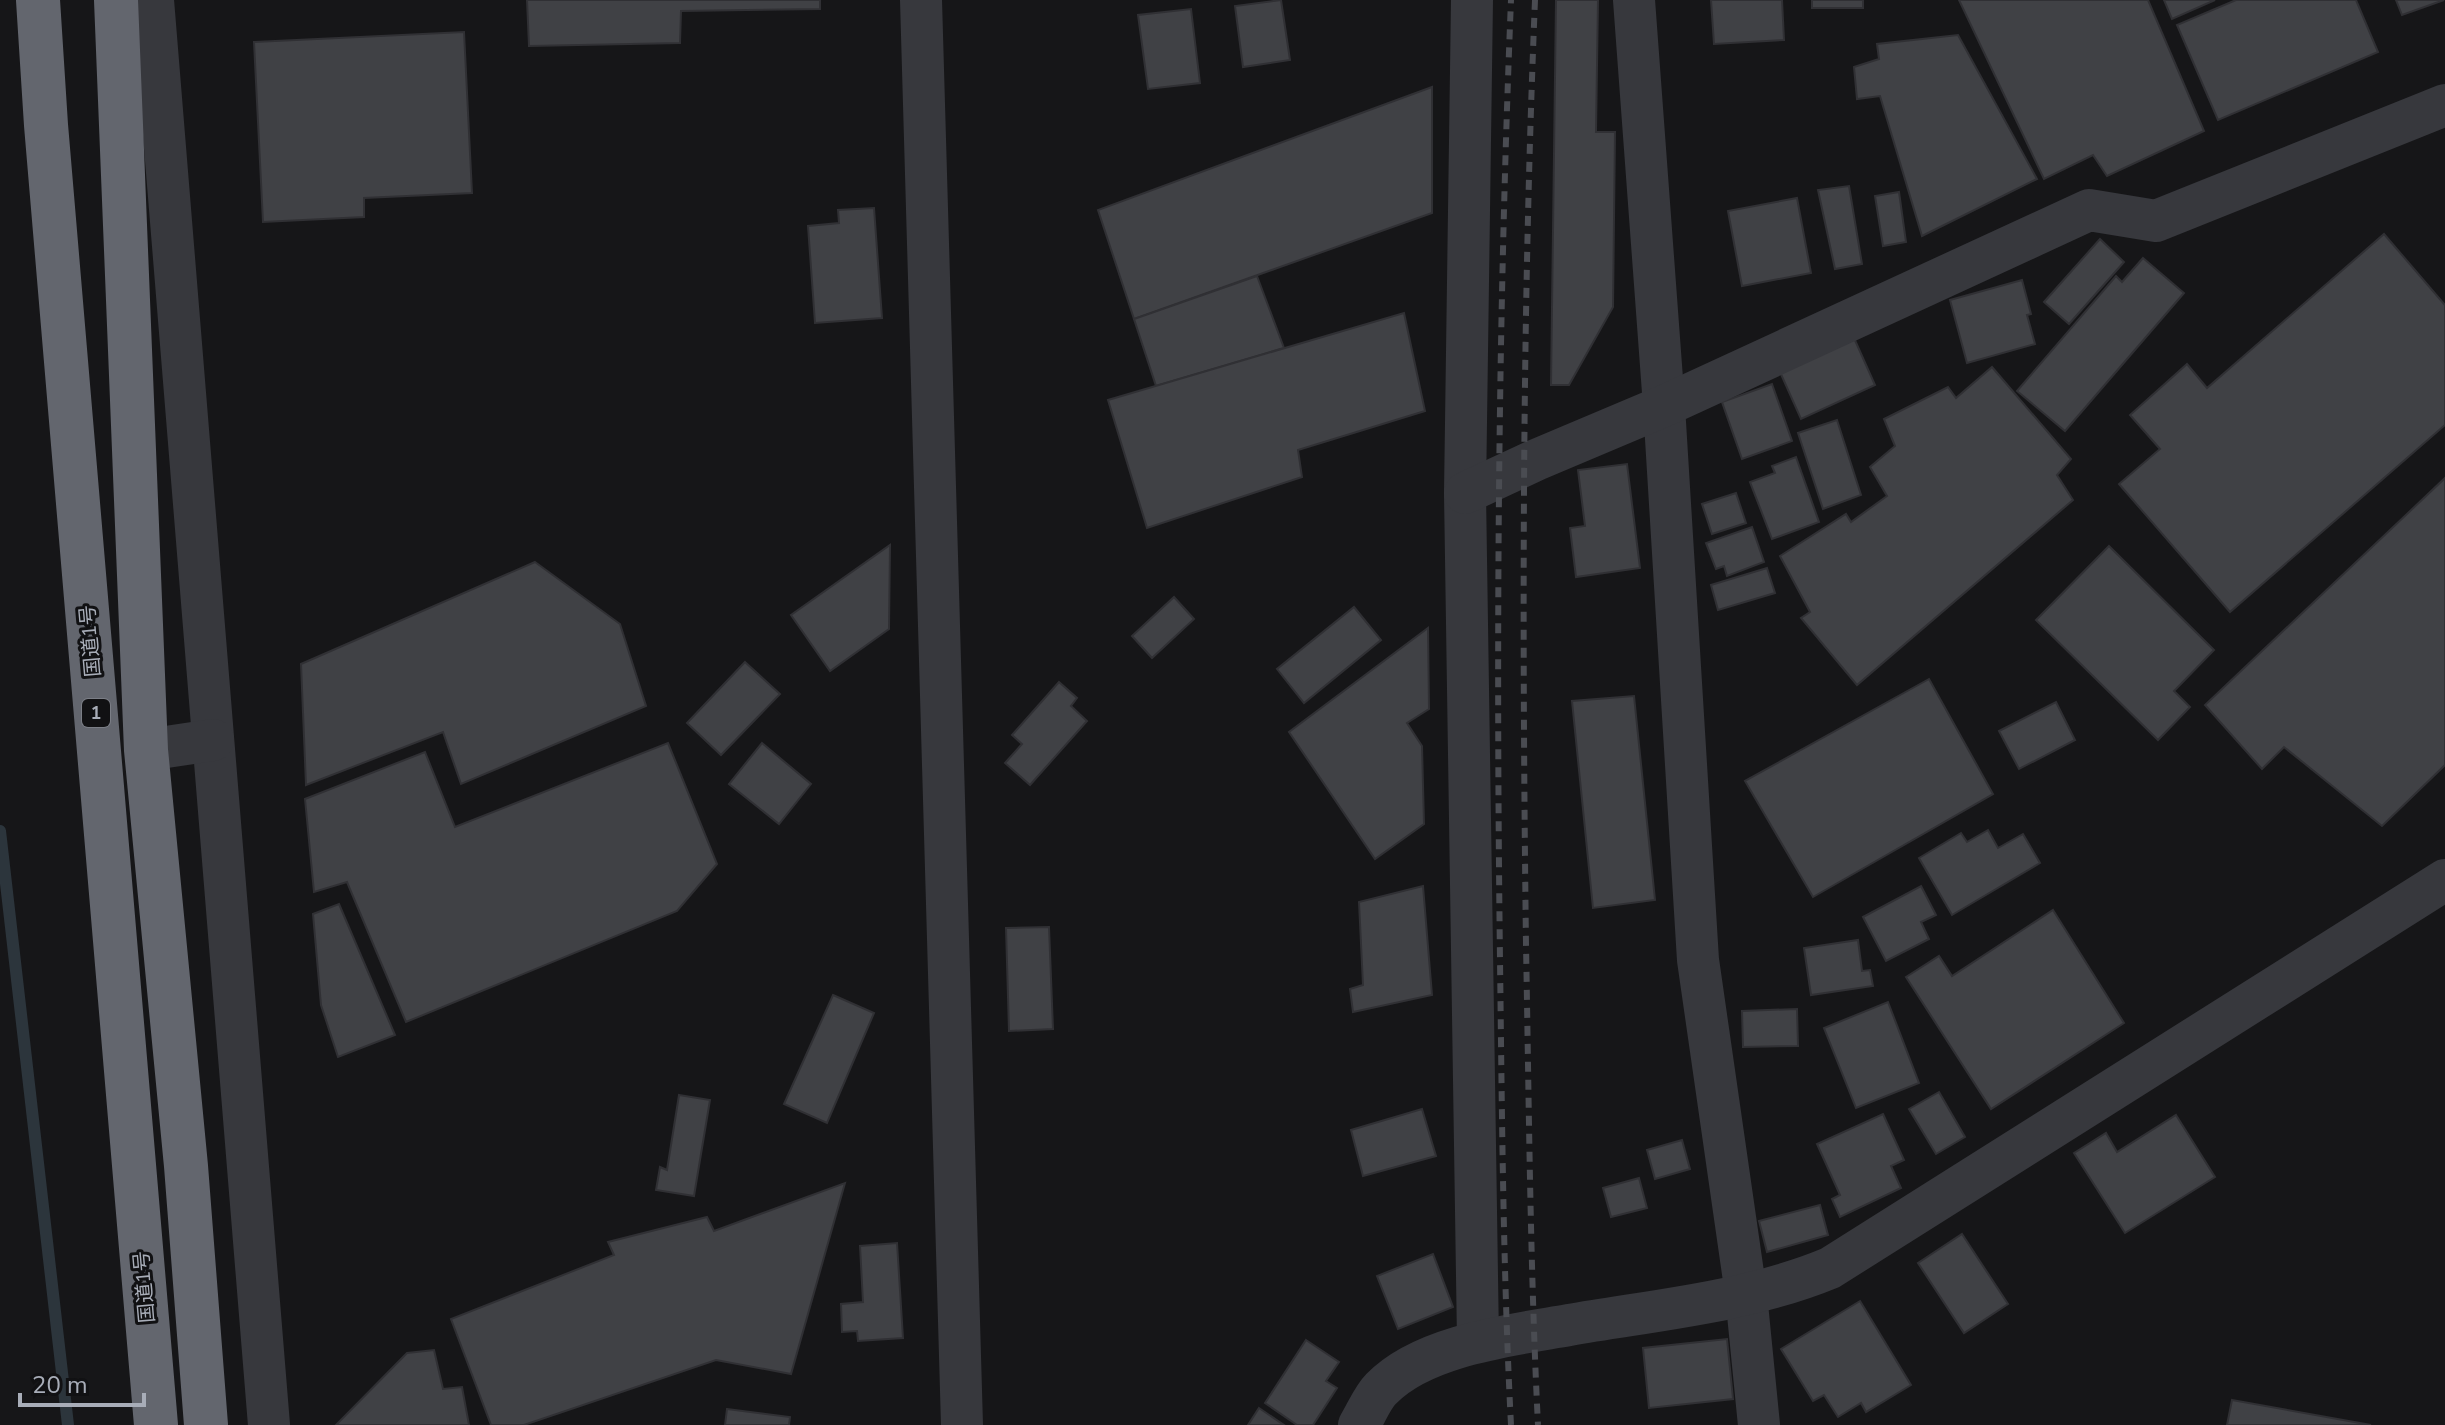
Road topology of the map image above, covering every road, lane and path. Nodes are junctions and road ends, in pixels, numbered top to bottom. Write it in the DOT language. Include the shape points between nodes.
graph roads {
  1 [pos="38,0"];
  2 [pos="153,0"];
  3 [pos="921,0"];
  4 [pos="1472,0"];
  5 [pos="1634,0"];
  6 [pos="120,13"];
  7 [pos="2445,105"];
  8 [pos="1664,406"];
  9 [pos="1465,493"];
  10 [pos="213,740"];
  11 [pos="146,750"];
  12 [pos="2445,880"];
  13 [pos="1746,1294"];
  14 [pos="1478,1341"];
  15 [pos="1758,1418"];
  16 [pos="156,1425"];
  17 [pos="206,1425"];
  18 [pos="269,1425"];
  19 [pos="962,1425"];
  20 [pos="1359,1425"];
  1 -- 16 [label="highway, 国道1号 / 1"];
  2 -- 10 [label="street"];
  3 -- 19 [label="street"];
  4 -- 9 [label="street"];
  5 -- 8 [label="street"];
  6 -- 11 [label="highway"];
  7 -- 8 [label="street" via="2156,221 2089,210"];
  8 -- 9 [label="street"];
  8 -- 13 [label="street" via="1698,960"];
  9 -- 14 [label="street"];
  10 -- 11 [label="street"];
  10 -- 18 [label="street"];
  11 -- 17 [label="highway"];
  12 -- 13 [label="street" via="1830,1268"];
  13 -- 14 [label="street"];
  13 -- 15 [label="street"];
  14 -- 20 [label="street" via="1413,1366 1381,1389"];
}
